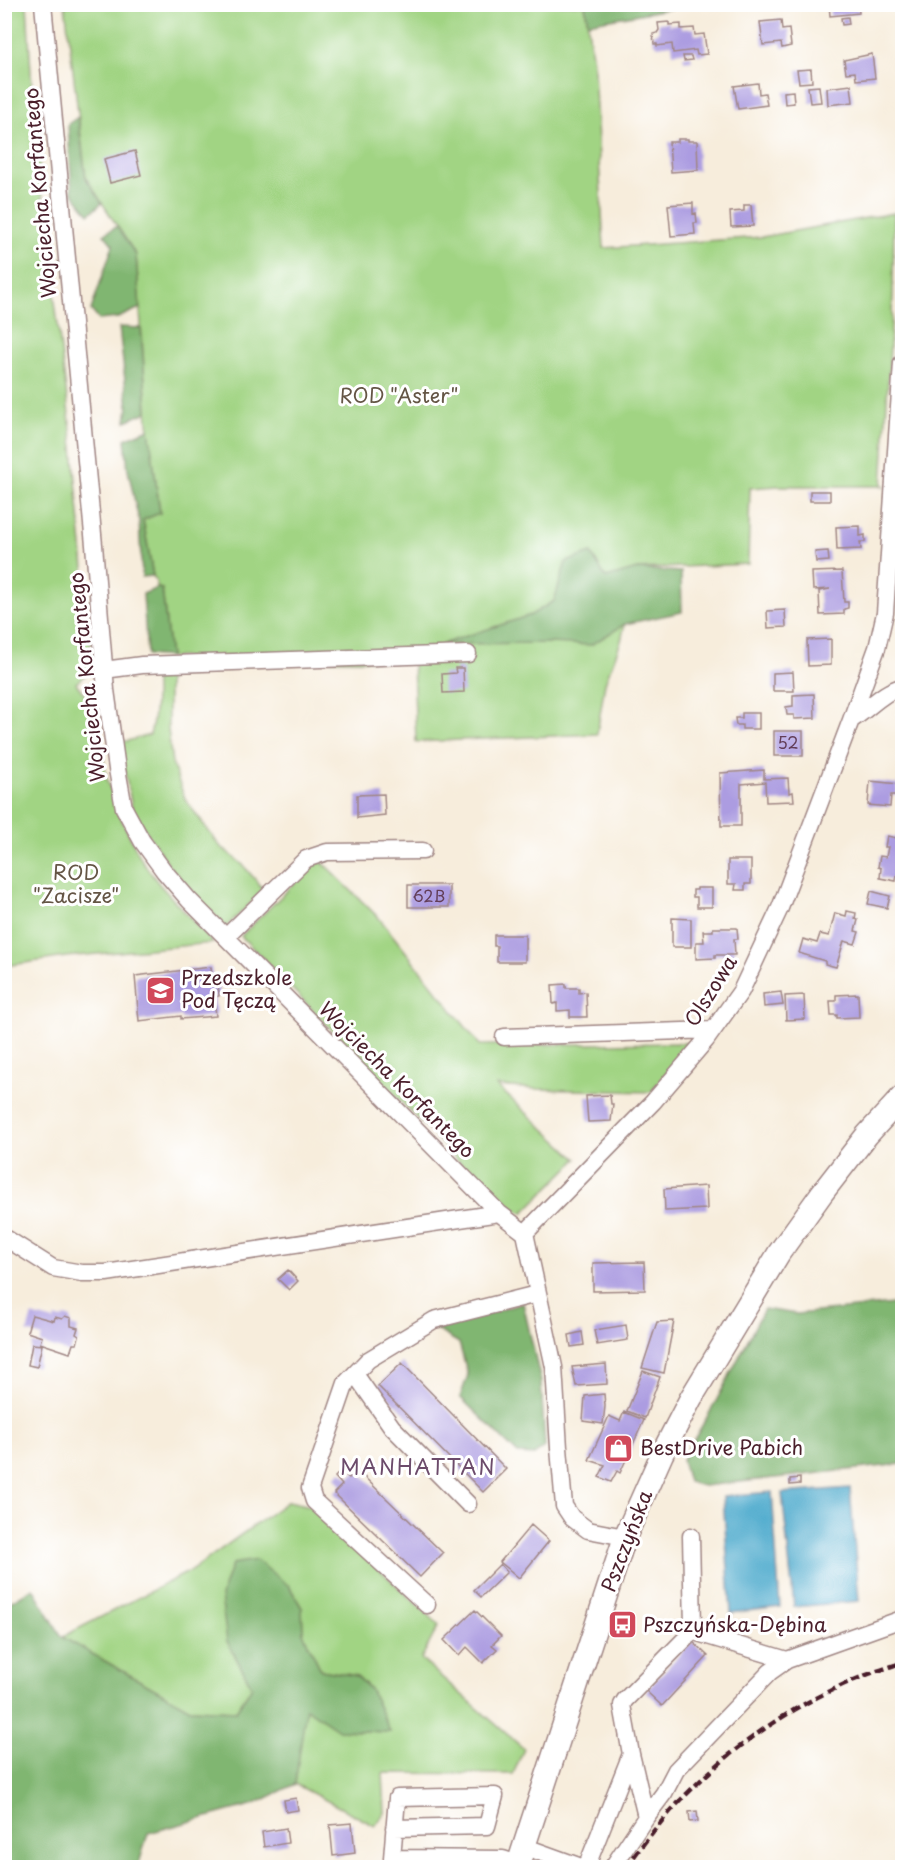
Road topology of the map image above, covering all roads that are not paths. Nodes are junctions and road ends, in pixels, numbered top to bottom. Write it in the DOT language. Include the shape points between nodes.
graph roads {
  1 [pos="43,4"];
  2 [pos="903,363"];
  3 [pos="898,511"];
  4 [pos="468,654"];
  5 [pos="104,670"];
  6 [pos="903,687"];
  7 [pos="851,720"];
  8 [pos="423,851"];
  9 [pos="226,937"];
  10 [pos="713,1030"];
  11 [pos="504,1037"];
  12 [pos="903,1097"];
  13 [pos="499,1213"];
  14 [pos="525,1233"];
  15 [pos="4,1237"];
  16 [pos="537,1294"];
  17 [pos="355,1374"];
  18 [pos="468,1504"];
  19 [pos="691,1536"];
  20 [pos="625,1537"];
  21 [pos="427,1605"];
  22 [pos="903,1619"];
  23 [pos="690,1630"];
  24 [pos="787,1660"];
  25 [pos="631,1754"];
  26 [pos="646,1817"];
  27 [pos="394,1828"];
  28 [pos="519,1859"];
  29 [pos="585,1868"];
  30 [pos="612,1868"];
  1 -- 5 [label="street, Wojciecha Korfantego"];
  2 -- 3 [label="street, Olszowa"];
  3 -- 7 [label="street, Olszowa" via="885,613"];
  4 -- 5 [label="street" via="141,665"];
  5 -- 9 [label="street, Wojciecha Korfantego" via="124,808 164,871"];
  6 -- 7 [label="street" via="890,689"];
  7 -- 10 [label="street, Olszowa" via="780,908 741,991"];
  8 -- 9 [label="street" via="327,852 306,859"];
  9 -- 13 [label="street, Wojciecha Korfantego"];
  10 -- 11 [label="street"];
  10 -- 14 [label="street, Olszowa" via="652,1102"];
  12 -- 20 [label="main road, Pszczyńska" via="867,1136 779,1253 691,1398"];
  13 -- 14 [label="street, Wojciecha Korfantego"];
  13 -- 15 [label="street" via="106,1273 53,1268"];
  14 -- 16 [label="street"];
  16 -- 17 [label="street" via="434,1320 368,1360"];
  16 -- 20 [label="street" via="554,1367 564,1506 588,1530"];
  17 -- 18 [label="street" via="392,1427"];
  17 -- 21 [label="street" via="346,1383 310,1488 314,1501"];
  19 -- 23 [label="street"];
  20 -- 28 [label="main road, Pszczyńska"];
  22 -- 24 [label="street"];
  23 -- 24 [label="street"];
  23 -- 25 [label="street" via="624,1700"];
  24 -- 26 [label="street" via="770,1672 676,1770"];
  25 -- 26 [label="street"];
  25 -- 29 [label="street"];
  26 -- 30 [label="street"];
  27 -- 27 [label="street" via="488,1826 495,1796 397,1798"];
  27 -- 28 [label="street" via="392,1858"];
  28 -- 29 [label="street"];
}
